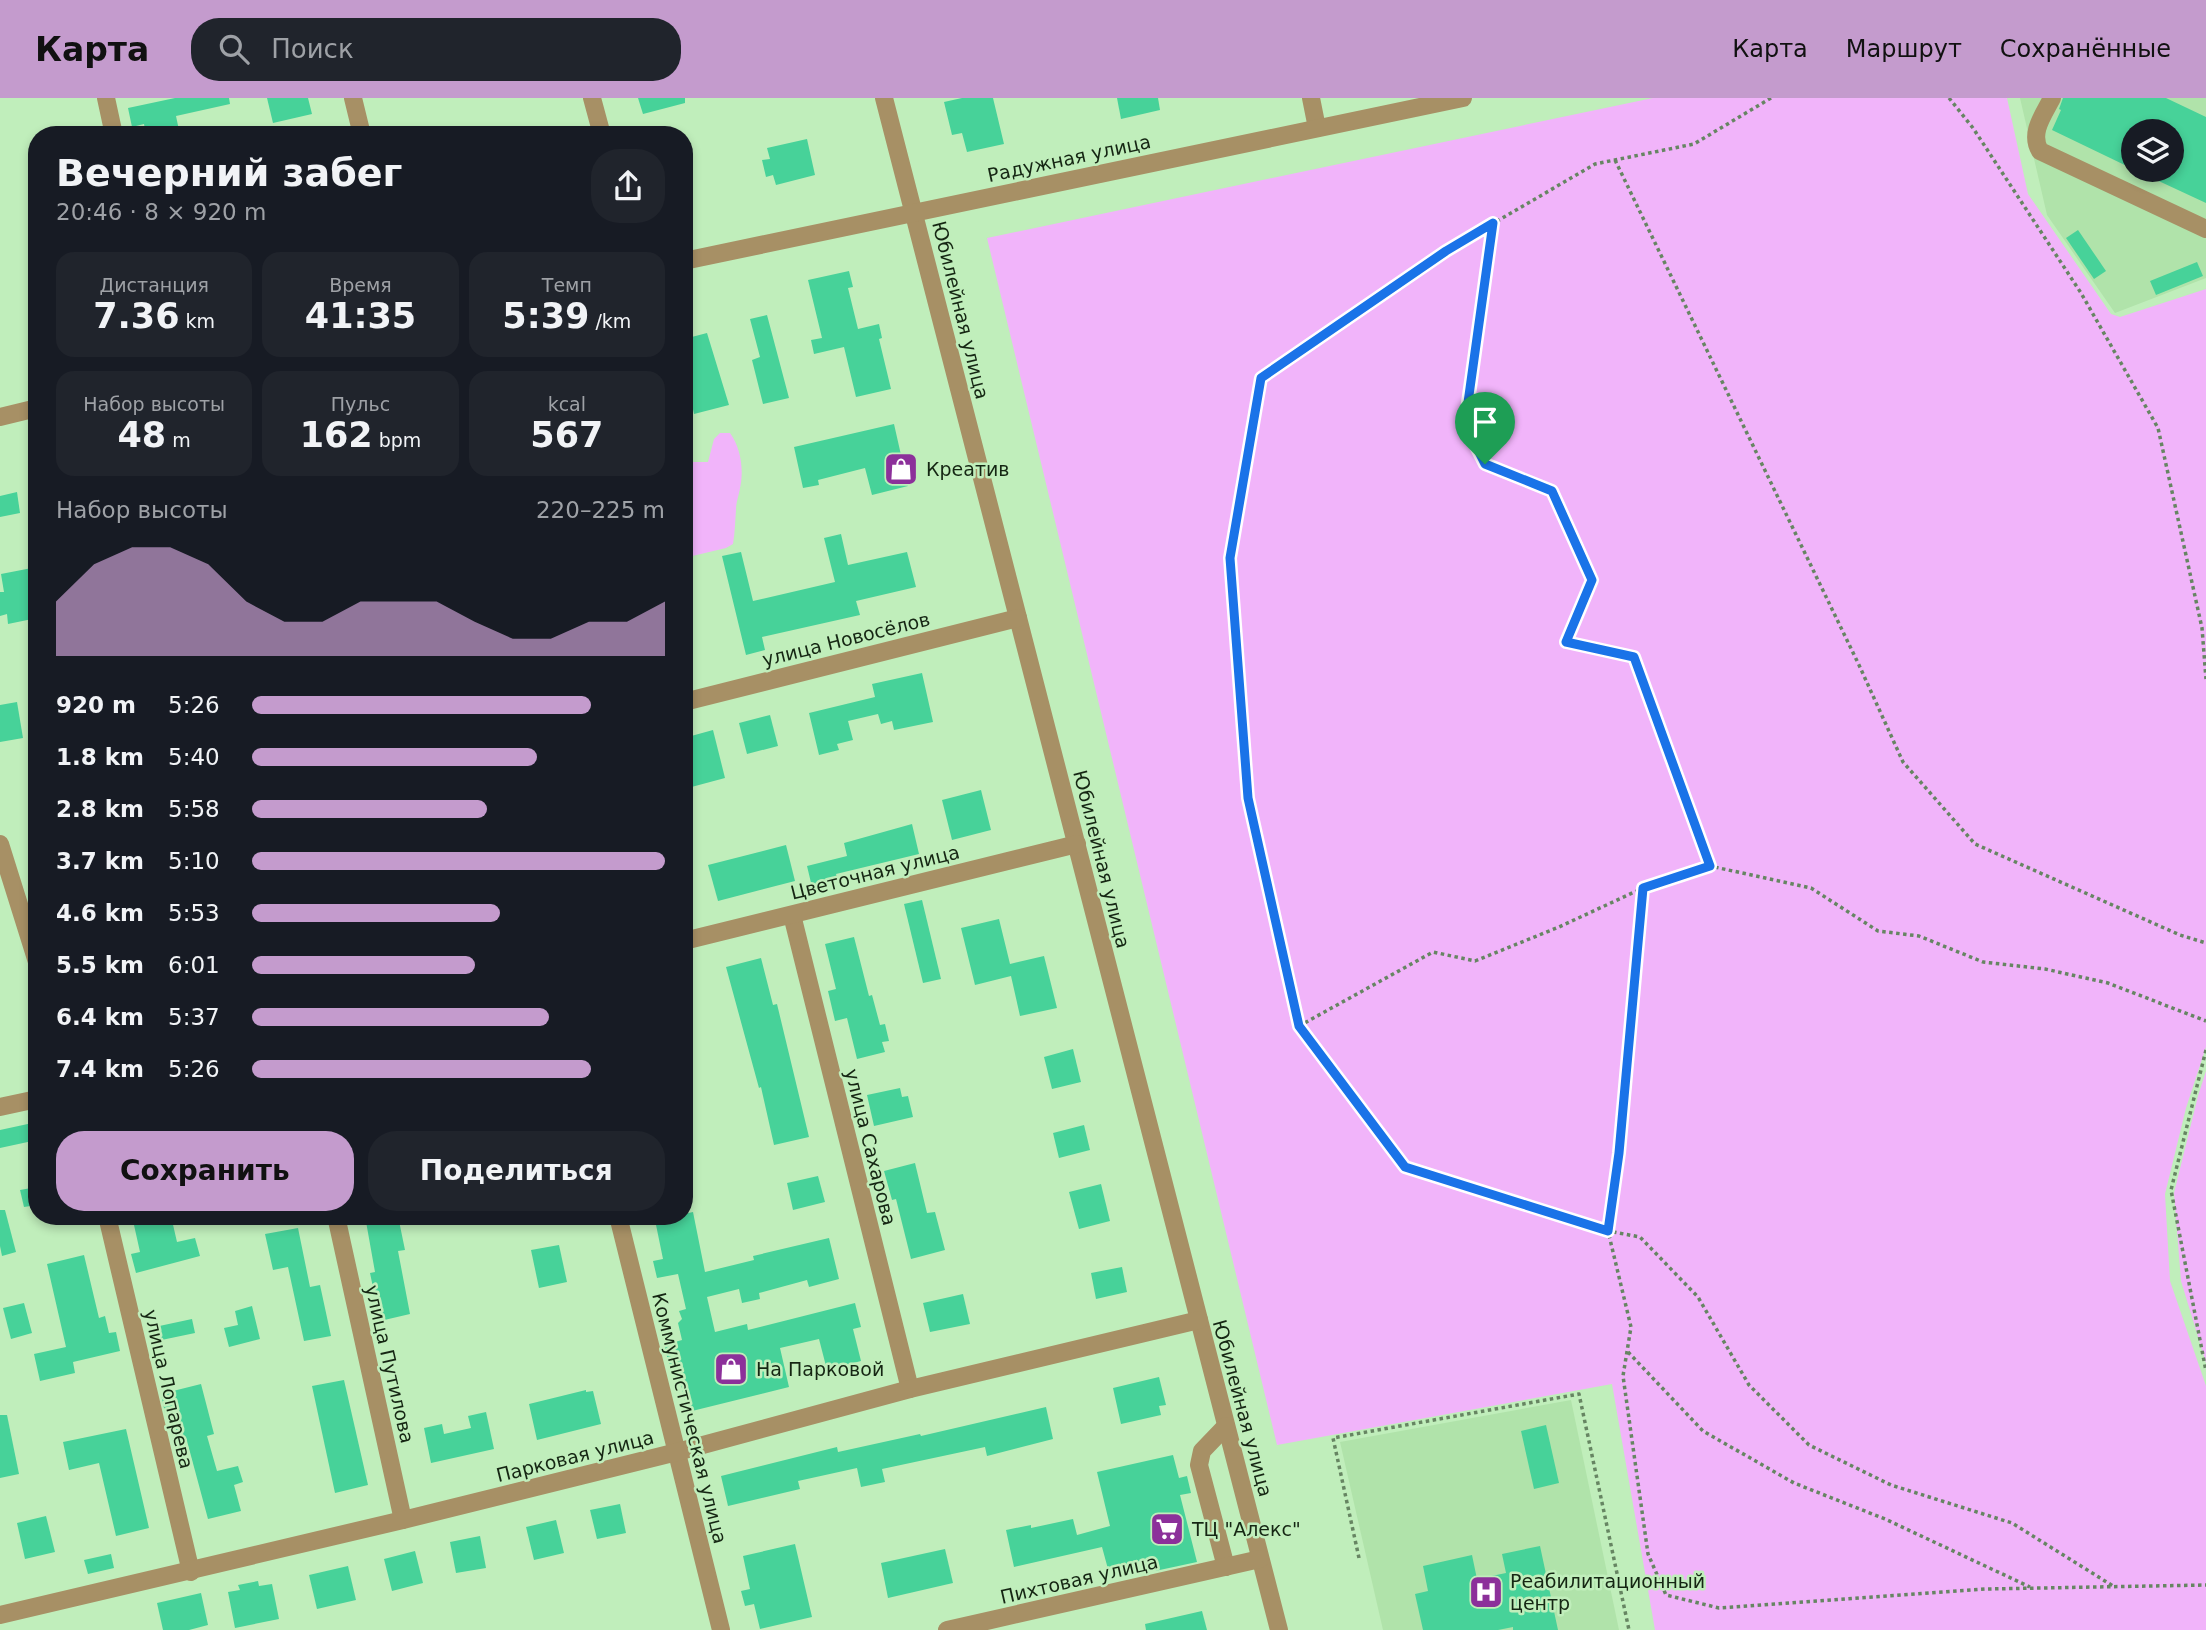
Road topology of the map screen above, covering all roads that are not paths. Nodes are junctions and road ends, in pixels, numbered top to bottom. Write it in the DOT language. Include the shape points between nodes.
graph roads {
  1 [pos="106,98"];
  2 [pos="353,98"];
  3 [pos="592,98"];
  4 [pos="884,98"];
  5 [pos="1311,98"];
  6 [pos="1463,98"];
  7 [pos="2052,98"];
  8 [pos="112,126"];
  9 [pos="360,126"];
  10 [pos="600,126"];
  11 [pos="1317,128"];
  12 [pos="914,212"];
  13 [pos="2206,229"];
  14 [pos="693,259"];
  15 [pos="28,410"];
  16 [pos="0,416"];
  17 [pos="1018,618"];
  18 [pos="693,700"];
  19 [pos="0,844"];
  20 [pos="1077,844"];
  21 [pos="792,915"];
  22 [pos="28,933"];
  23 [pos="693,939"];
  24 [pos="28,1100"];
  25 [pos="0,1107"];
  26 [pos="109,1225"];
  27 [pos="338,1225"];
  28 [pos="620,1225"];
  29 [pos="1199,1320"];
  30 [pos="910,1389"];
  31 [pos="1226,1426"];
  32 [pos="677,1452"];
  33 [pos="404,1520"];
  34 [pos="1260,1559"];
  35 [pos="1226,1567"];
  36 [pos="191,1572"];
  37 [pos="0,1615"];
  38 [pos="721,1630"];
  39 [pos="947,1630"];
  40 [pos="1279,1630"];
  1 -- 8 [label="street"];
  2 -- 9 [label="street"];
  3 -- 10 [label="street"];
  4 -- 12 [label="street, Юбилейная улица"];
  5 -- 11 [label="street"];
  6 -- 11 [label="street, Радужная улица"];
  7 -- 13 [label="street" via="2036,129 2040,151"];
  11 -- 12 [label="street, Радужная улица"];
  12 -- 14 [label="street, Радужная улица"];
  12 -- 17 [label="street, Юбилейная улица"];
  15 -- 16 [label="street"];
  17 -- 18 [label="street, улица Новосёлов"];
  17 -- 20 [label="street, Юбилейная улица"];
  19 -- 22 [label="street"];
  20 -- 21 [label="street, Цветочная улица"];
  20 -- 29 [label="street, Юбилейная улица"];
  21 -- 23 [label="street, Цветочная улица"];
  21 -- 30 [label="street, улица Сахарова"];
  24 -- 25 [label="street"];
  26 -- 36 [label="street, улица Лопарева"];
  27 -- 33 [label="street, улица Путилова"];
  28 -- 32 [label="street, Коммунистическая улица"];
  29 -- 30 [label="street, Парковая улица"];
  29 -- 31 [label="street, Юбилейная улица"];
  30 -- 32 [label="street, Парковая улица"];
  31 -- 34 [label="street, Юбилейная улица"];
  31 -- 35 [label="street" via="1202,1451 1199,1465"];
  32 -- 33 [label="street, Парковая улица"];
  32 -- 38 [label="street, Коммунистическая улица"];
  33 -- 36 [label="street, Парковая улица"];
  34 -- 35 [label="street, Пихтовая улица"];
  34 -- 40 [label="street, Юбилейная улица"];
  35 -- 39 [label="street, Пихтовая улица"];
  36 -- 37 [label="street, Парковая улица"];
}
